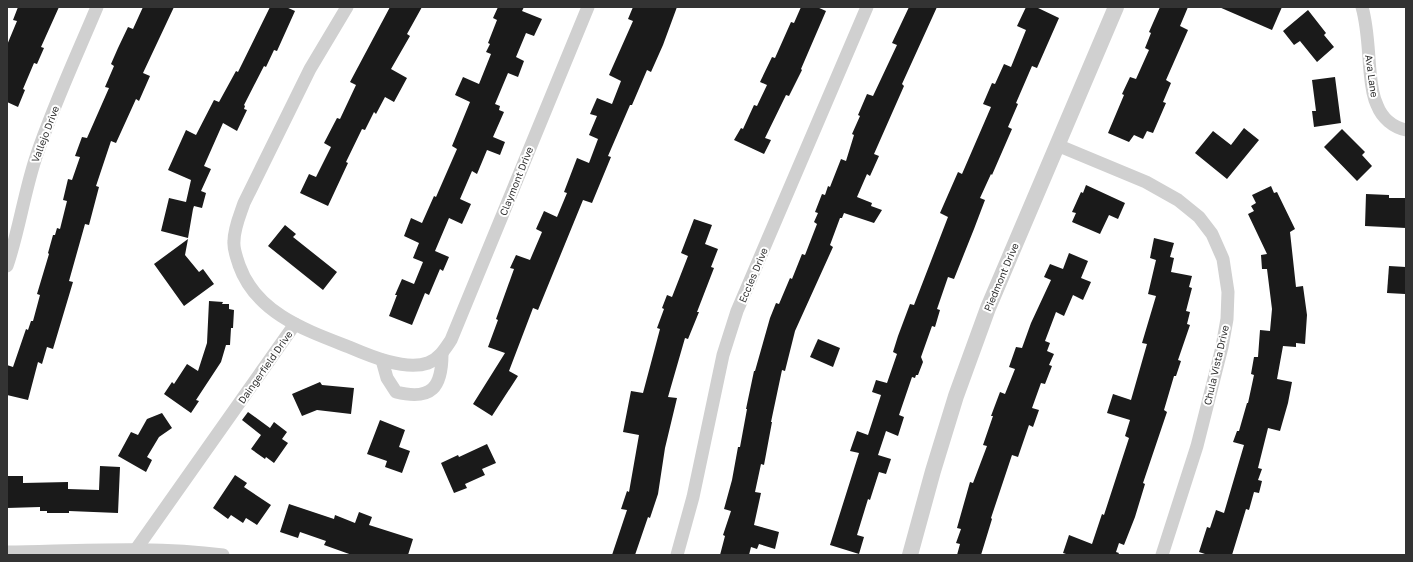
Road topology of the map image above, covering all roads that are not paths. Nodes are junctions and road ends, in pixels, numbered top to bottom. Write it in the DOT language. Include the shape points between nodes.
graph roads {
  1 [pos="97,7"];
  2 [pos="347,7"];
  3 [pos="588,7"];
  4 [pos="867,7"];
  5 [pos="1116,7"];
  6 [pos="1362,7"];
  7 [pos="1406,130"];
  8 [pos="1057,144"];
  9 [pos="7,266"];
  10 [pos="295,324"];
  11 [pos="442,354"];
  12 [pos="382,360"];
  13 [pos="7,552"];
  14 [pos="133,553"];
  15 [pos="223,555"];
  16 [pos="677,555"];
  17 [pos="910,555"];
  18 [pos="1162,555"];
  1 -- 9 [label="street, Vallejo Drive" via="36,156"];
  2 -- 10 [label="street, Daingerfield Drive" via="310,69 244,203 234,241 242,274 255,294 273,311"];
  3 -- 11 [label="street, Claymont Drive" via="451,340"];
  4 -- 16 [label="street, Eccles Drive" via="737,311 723,355 693,497"];
  5 -- 8 [label="street, Piedmont Drive"];
  6 -- 7 [label="street, Ava Lane" via="1372,89 1377,105 1386,120"];
  8 -- 17 [label="street, Piedmont Drive" via="988,308 956,396"];
  8 -- 18 [label="street, Chula Vista Drive" via="1146,182 1178,200 1199,217 1212,234 1223,259 1228,292 1222,347 1197,446"];
  10 -- 12 [label="street, Claymont Drive"];
  10 -- 14 [label="street, Daingerfield Drive"];
  11 -- 12 [label="street, Claymont Drive" via="428,363 417,365"];
  11 -- 12 [label="street, Claymont Drive" via="440,381 432,390 420,394 396,392 387,378"];
  13 -- 14 [label="street"];
  14 -- 15 [label="street" via="201,552"];
}
